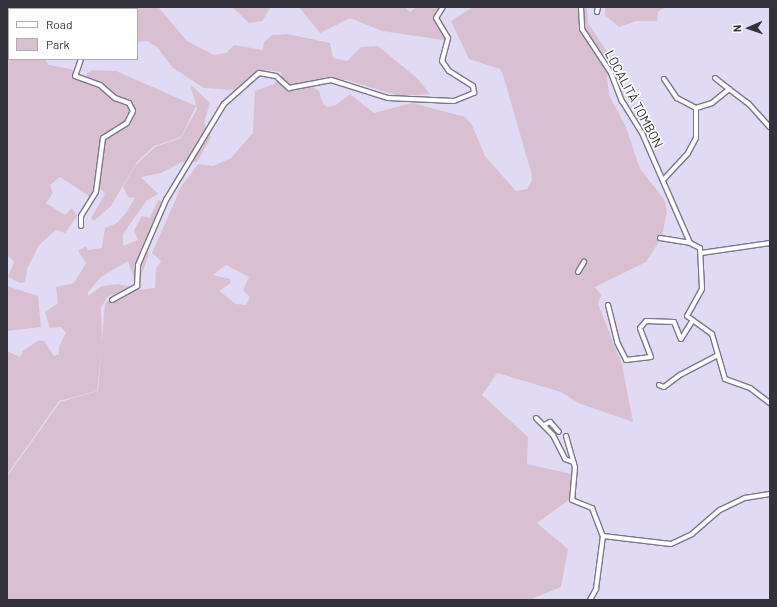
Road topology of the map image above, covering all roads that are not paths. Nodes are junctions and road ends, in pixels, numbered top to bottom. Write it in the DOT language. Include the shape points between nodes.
graph roads {
  1 [pos="443,7"];
  2 [pos="581,7"];
  3 [pos="598,7"];
  4 [pos="597,12"];
  5 [pos="81,60"];
  6 [pos="715,78"];
  7 [pos="664,79"];
  8 [pos="729,90"];
  9 [pos="696,108"];
  10 [pos="770,127"];
  11 [pos="664,179"];
  12 [pos="82,226"];
  13 [pos="660,238"];
  14 [pos="690,243"];
  15 [pos="770,243"];
  16 [pos="701,253"];
  17 [pos="584,262"];
  18 [pos="578,272"];
  19 [pos="112,300"];
  20 [pos="608,305"];
  21 [pos="692,320"];
  22 [pos="718,355"];
  23 [pos="659,386"];
  24 [pos="770,403"];
  25 [pos="536,418"];
  26 [pos="544,426"];
  27 [pos="559,432"];
  28 [pos="566,436"];
  29 [pos="573,462"];
  30 [pos="770,494"];
  31 [pos="603,536"];
  32 [pos="590,600"];
  1 -- 19 [label="street" via="436,18 448,38 441,59 449,71 473,86 474,93 454,101 388,98 331,80 289,88 276,76 260,72 224,104 162,210 138,265 137,286"];
  2 -- 11 [label="street, LOCALITÀ TOMBON" via="582,28 612,73 622,101"];
  3 -- 4 [label="street"];
  5 -- 12 [label="street" via="75,76 100,85 115,98 129,103 132,111 127,122 103,138 96,192 81,216"];
  6 -- 8 [label="street"];
  7 -- 9 [label="street" via="677,98"];
  8 -- 9 [label="street" via="712,103"];
  8 -- 10 [label="street" via="749,104"];
  9 -- 11 [label="street" via="696,138 685,156"];
  11 -- 14 [label="street, LOCALITÀ TOMBON" via="669,199"];
  13 -- 14 [label="street"];
  14 -- 16 [label="street" via="698,246"];
  15 -- 16 [label="street"];
  16 -- 21 [label="street" via="702,289 687,313"];
  17 -- 18 [label="street"];
  20 -- 21 [label="street" via="619,349 628,360 652,357 640,328 646,321 674,322 681,339"];
  21 -- 22 [label="street" via="712,334"];
  22 -- 23 [label="street" via="680,375 664,387"];
  22 -- 24 [label="street" via="725,379 750,388"];
  25 -- 26 [label="street"];
  26 -- 27 [label="street" via="550,422"];
  26 -- 29 [label="street" via="556,440 565,459"];
  28 -- 29 [label="street"];
  29 -- 31 [label="street" via="572,500 592,508"];
  30 -- 31 [label="street" via="745,498 720,510 692,534 671,544"];
  31 -- 32 [label="street" via="596,589"];
}
